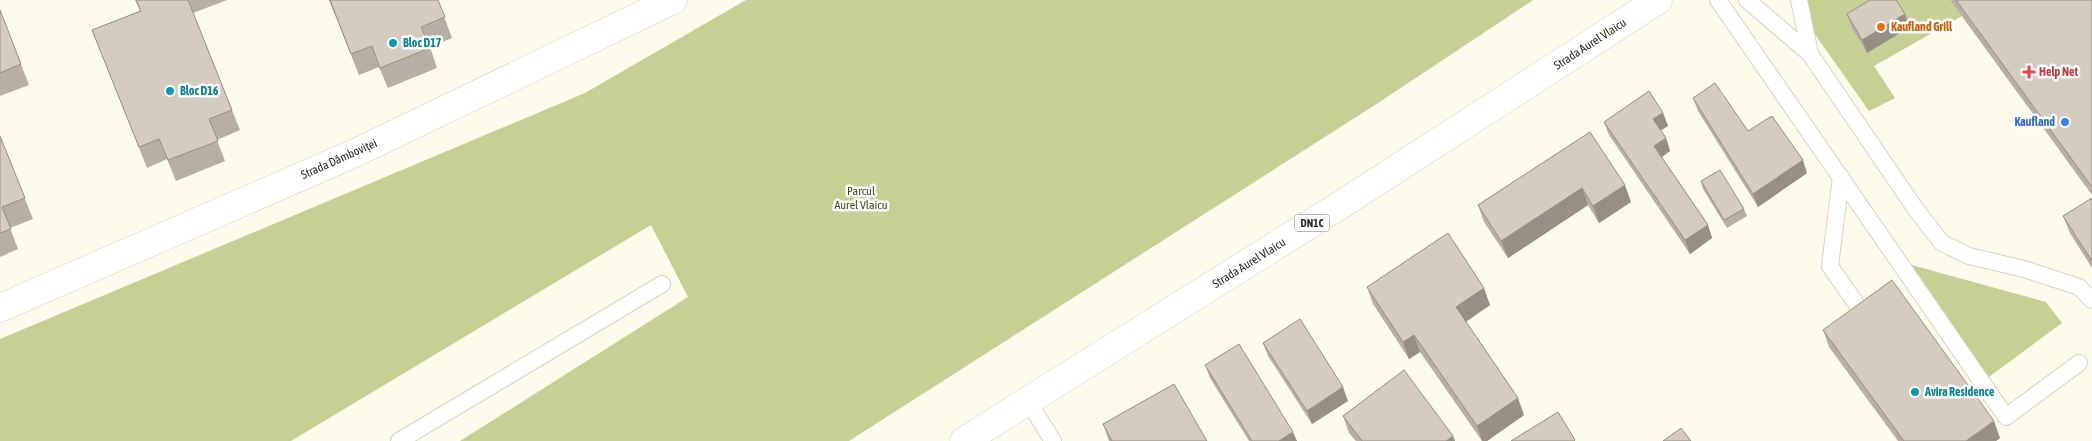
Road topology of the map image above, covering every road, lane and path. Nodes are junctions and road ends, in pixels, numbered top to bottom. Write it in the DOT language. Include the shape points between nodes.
graph roads {
  1 [pos="673,0"];
  2 [pos="1658,0"];
  3 [pos="1718,0"];
  4 [pos="1747,0"];
  5 [pos="1799,0"];
  6 [pos="1810,54"];
  7 [pos="1841,177"];
  8 [pos="662,284"];
  9 [pos="2092,300"];
  10 [pos="1857,305"];
  11 [pos="0,308"];
  12 [pos="2079,362"];
  13 [pos="1028,401"];
  14 [pos="399,441"];
  15 [pos="964,441"];
  16 [pos="1053,441"];
  1 -- 11 [label="main road, Strada Dâmboviței" via="356,153"];
  2 -- 13 [label="main road, Strada Aurel Vlaicu / DN1C"];
  3 -- 7 [label="lane"];
  4 -- 6 [label="lane"];
  5 -- 6 [label="lane"];
  6 -- 9 [label="lane" via="1917,211 1942,242 1968,256 2024,269 2078,287"];
  7 -- 10 [label="lane" via="1830,266"];
  7 -- 12 [label="lane" via="2006,418"];
  8 -- 14 [label="lane"];
  13 -- 15 [label="main road, Strada Aurel Vlaicu / DN1C"];
  13 -- 16 [label="lane"];
}
